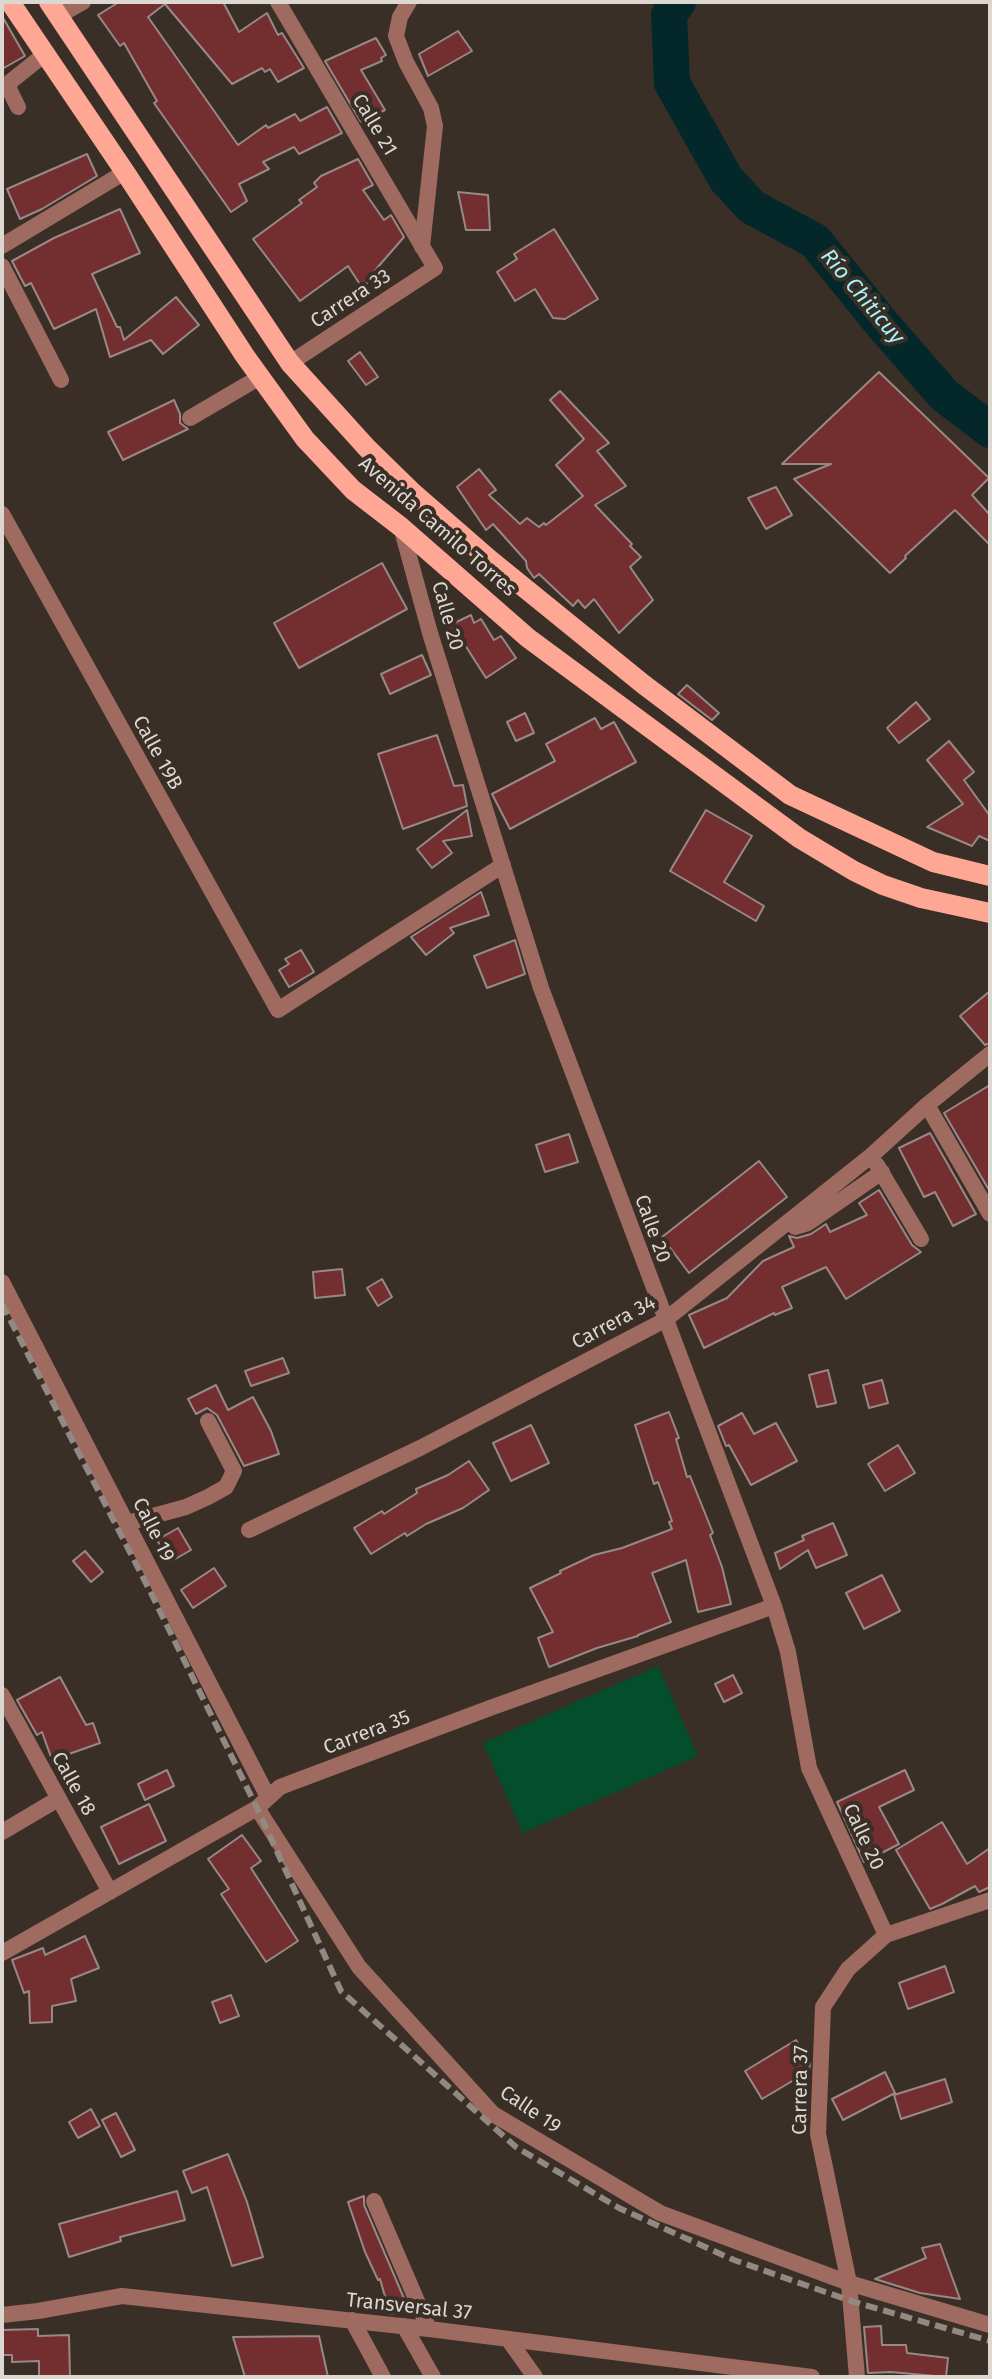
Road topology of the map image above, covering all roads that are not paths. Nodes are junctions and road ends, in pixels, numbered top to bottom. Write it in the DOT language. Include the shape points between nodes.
graph roads {
  1 [pos="10,2"];
  2 [pos="83,2"];
  3 [pos="278,2"];
  4 [pos="409,2"];
  5 [pos="54,9"];
  6 [pos="45,54"];
  7 [pos="18,107"];
  8 [pos="125,172"];
  9 [pos="2,246"];
  10 [pos="422,247"];
  11 [pos="2,266"];
  12 [pos="435,268"];
  13 [pos="290,363"];
  14 [pos="260,377"];
  15 [pos="61,380"];
  16 [pos="190,418"];
  17 [pos="2,514"];
  18 [pos="401,527"];
  19 [pos="503,865"];
  20 [pos="990,876"];
  21 [pos="990,913"];
  22 [pos="990,1054"];
  23 [pos="927,1105"];
  24 [pos="872,1155"];
  25 [pos="882,1172"];
  26 [pos="990,1214"];
  27 [pos="790,1221"];
  28 [pos="921,1239"];
  29 [pos="2,1282"];
  30 [pos="665,1320"];
  31 [pos="208,1421"];
  32 [pos="127,1523"];
  33 [pos="249,1530"];
  34 [pos="774,1606"];
  35 [pos="2,1695"];
  36 [pos="58,1799"];
  37 [pos="262,1803"];
  38 [pos="2,1832"];
  39 [pos="110,1892"];
  40 [pos="990,1900"];
  41 [pos="886,1935"];
  42 [pos="2,1953"];
  43 [pos="374,2201"];
  44 [pos="849,2283"];
  45 [pos="2,2315"];
  46 [pos="352,2320"];
  47 [pos="990,2325"];
  48 [pos="404,2326"];
  49 [pos="429,2329"];
  50 [pos="508,2339"];
  51 [pos="383,2377"];
  52 [pos="433,2377"];
  53 [pos="535,2377"];
  54 [pos="812,2377"];
  55 [pos="857,2377"];
  1 -- 6 [label="main road, Avenida Camilo Torres"];
  2 -- 5 [label="street"];
  3 -- 10 [label="street, Calle 21"];
  4 -- 10 [label="street" via="396,36 435,126"];
  5 -- 13 [label="main road, Avenida Camilo Torres"];
  6 -- 7 [label="street" via="10,82"];
  6 -- 8 [label="main road, Avenida Camilo Torres"];
  8 -- 9 [label="street"];
  8 -- 14 [label="main road, Avenida Camilo Torres"];
  10 -- 12 [label="street, Calle 21"];
  11 -- 15 [label="street"];
  12 -- 13 [label="street, Carrera 33"];
  13 -- 20 [label="main road, Avenida Camilo Torres" via="367,448 478,549 790,795 933,862"];
  14 -- 16 [label="street"];
  14 -- 18 [label="main road, Avenida Camilo Torres" via="305,439 353,490"];
  17 -- 19 [label="street, Calle 19B" via="278,1010"];
  18 -- 19 [label="street, Calle 20"];
  18 -- 21 [label="main road, Avenida Camilo Torres" via="528,638 799,838 883,885"];
  19 -- 30 [label="street, Calle 20" via="541,988"];
  22 -- 23 [label="street, Carrera 34"];
  23 -- 24 [label="street, Carrera 34"];
  23 -- 26 [label="street"];
  24 -- 25 [label="street"];
  24 -- 27 [label="street, Carrera 34"];
  25 -- 27 [label="street" via="808,1223 795,1227"];
  25 -- 28 [label="street"];
  27 -- 30 [label="street, Carrera 34"];
  29 -- 32 [label="street, Calle 19"];
  30 -- 33 [label="street, Carrera 34"];
  30 -- 34 [label="street, Calle 20"];
  31 -- 32 [label="street" via="234,1471 226,1487 186,1507"];
  32 -- 37 [label="street, Calle 19"];
  34 -- 37 [label="street, Carrera 35" via="280,1787"];
  34 -- 41 [label="street, Calle 20" via="809,1768"];
  35 -- 36 [label="street, Calle 18"];
  36 -- 38 [label="street"];
  36 -- 39 [label="street, Calle 18"];
  37 -- 39 [label="street, Carrera 35"];
  37 -- 44 [label="street, Calle 19" via="359,1967 493,2114 660,2213"];
  39 -- 42 [label="street, Carrera 35"];
  40 -- 41 [label="street, Carrera 37"];
  41 -- 44 [label="street, Carrera 37" via="848,1969 823,2007 818,2134"];
  43 -- 49 [label="street"];
  44 -- 47 [label="street, Calle 19"];
  44 -- 55 [label="street, Carrera 37"];
  45 -- 46 [label="street, Transversal 37" via="122,2296"];
  46 -- 48 [label="street, Transversal 37"];
  46 -- 51 [label="street"];
  48 -- 49 [label="street, Transversal 37"];
  48 -- 52 [label="street"];
  49 -- 50 [label="street, Transversal 37"];
  50 -- 53 [label="street"];
  50 -- 54 [label="street, Transversal 37"];
}
